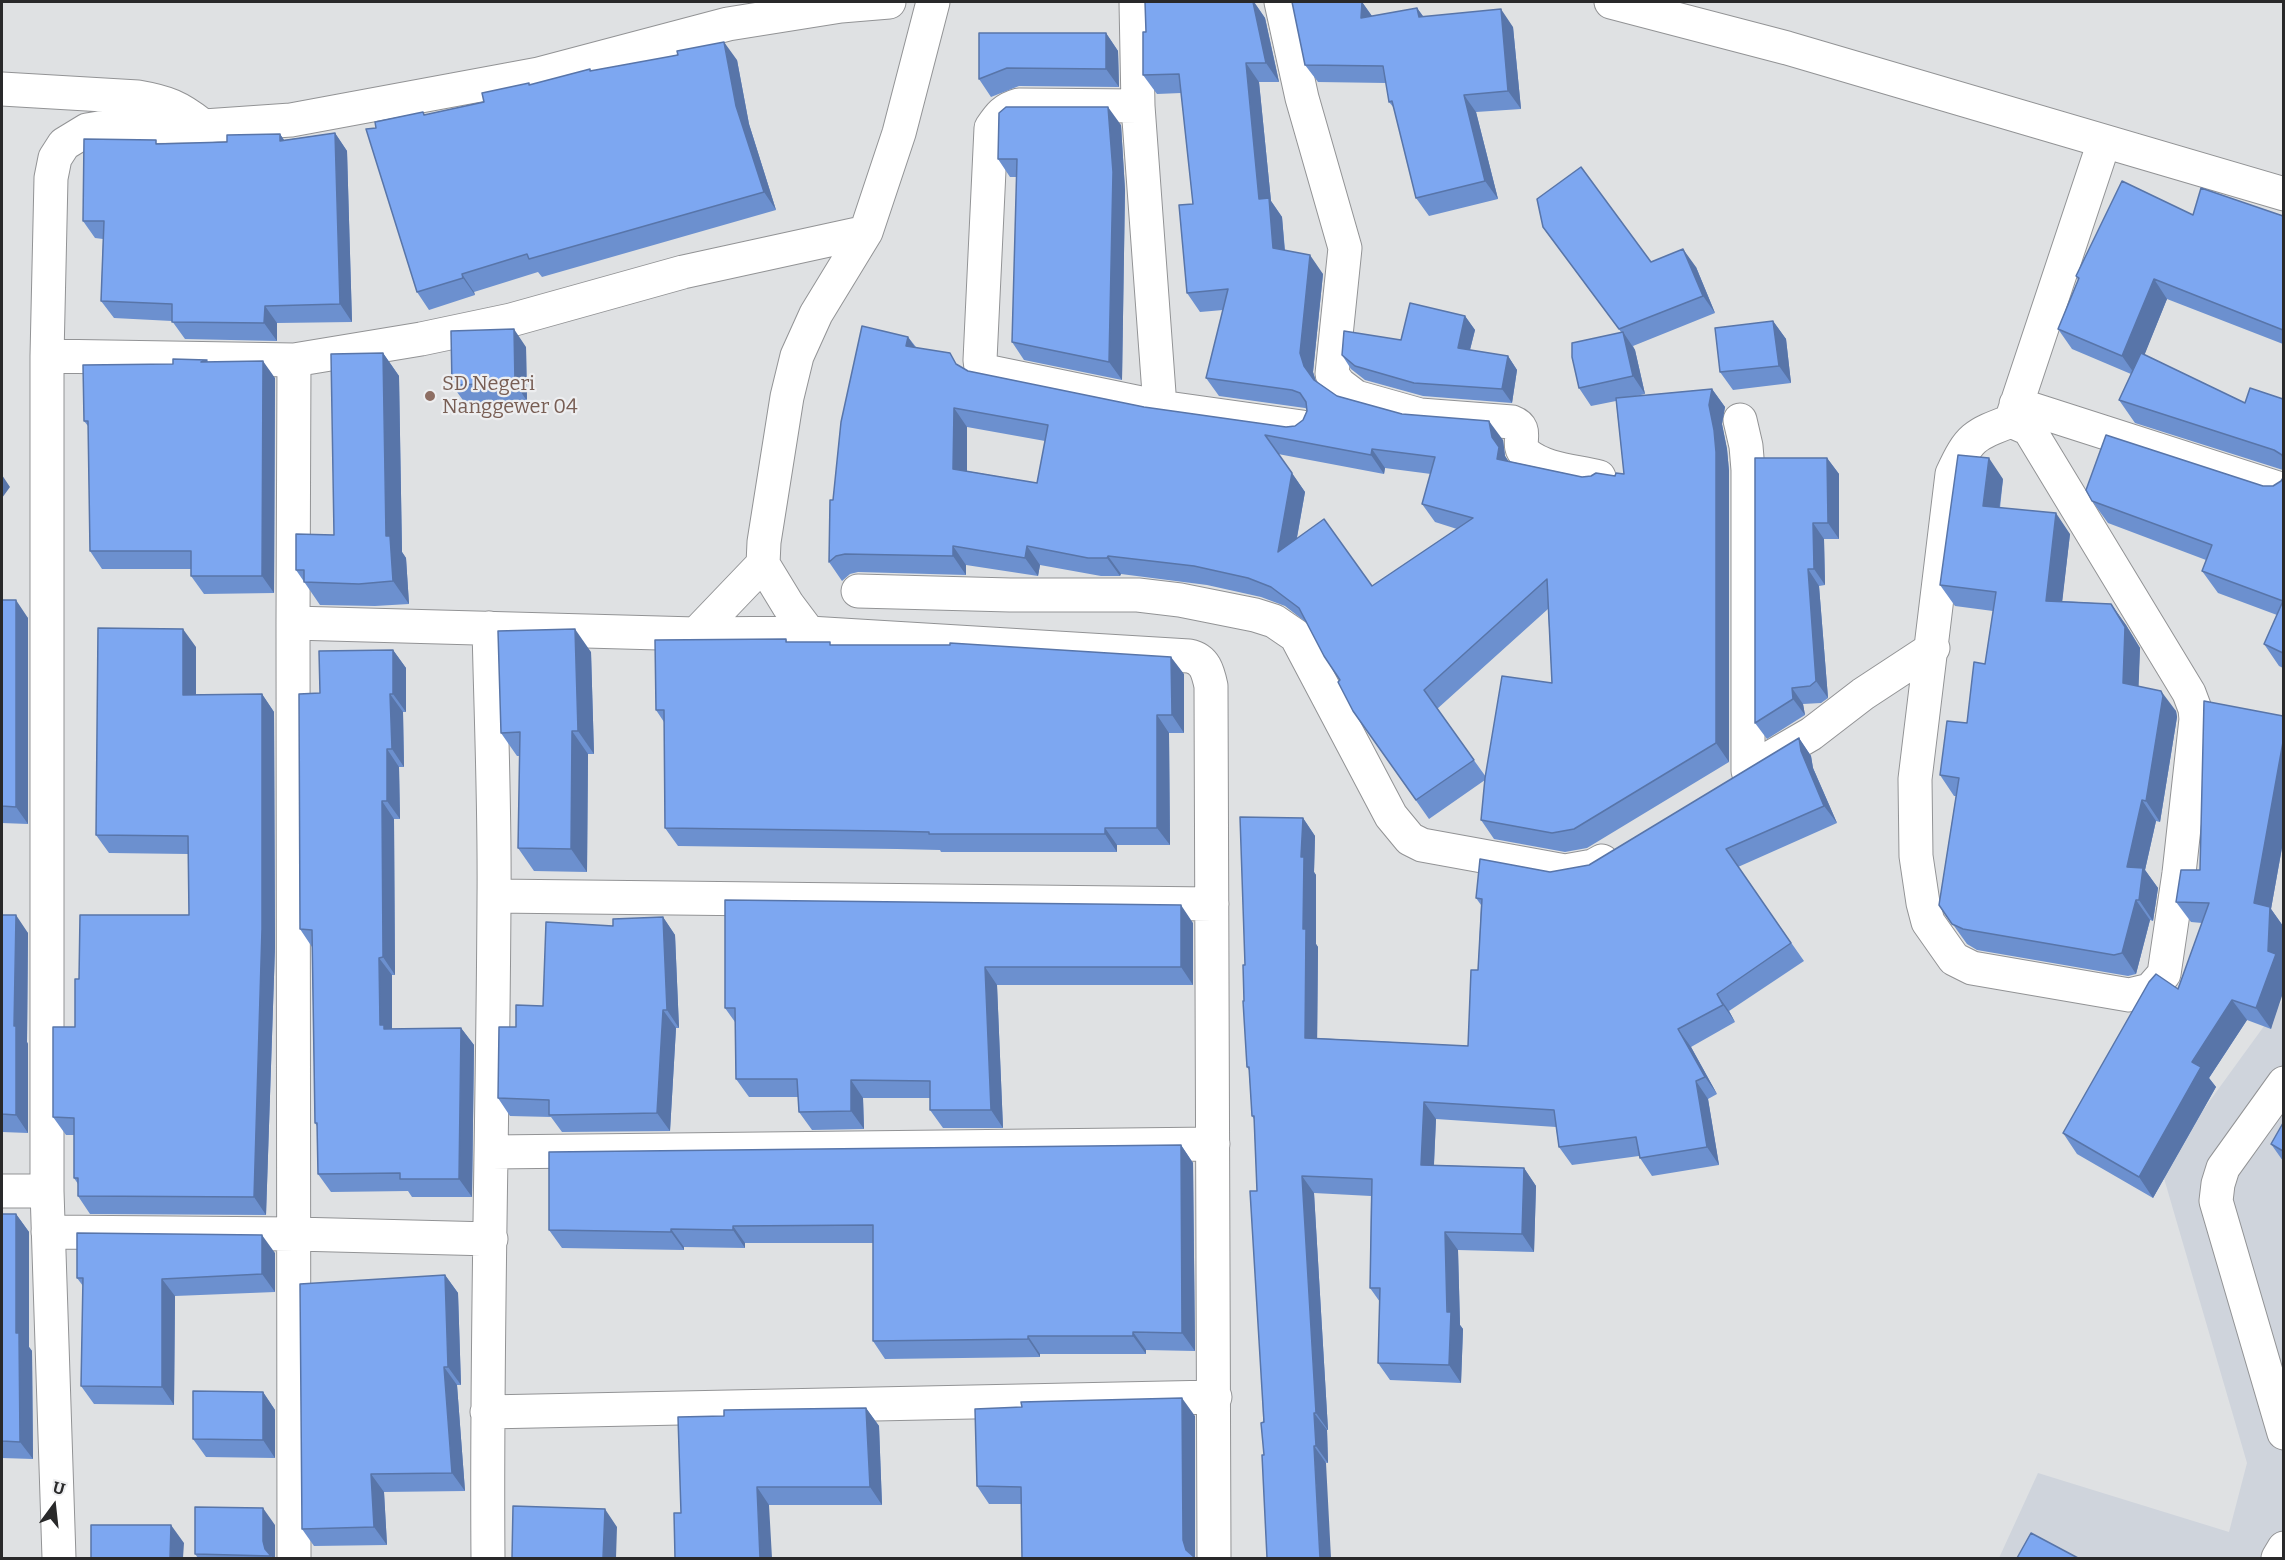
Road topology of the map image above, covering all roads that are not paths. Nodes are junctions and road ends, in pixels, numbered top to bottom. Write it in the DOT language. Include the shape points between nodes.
graph roads {
  1 [pos="889,2"];
  2 [pos="933,2"];
  3 [pos="1136,2"];
  4 [pos="1281,2"];
  5 [pos="1611,2"];
  6 [pos="2,89"];
  7 [pos="1138,106"];
  8 [pos="204,126"];
  9 [pos="2104,142"];
  10 [pos="2283,194"];
  11 [pos="866,232"];
  12 [pos="46,356"];
  13 [pos="294,360"];
  14 [pos="1160,407"];
  15 [pos="2013,413"];
  16 [pos="1740,420"];
  17 [pos="1302,427"];
  18 [pos="1599,477"];
  19 [pos="2283,490"];
  20 [pos="762,564"];
  21 [pos="858,591"];
  22 [pos="293,623"];
  23 [pos="489,628"];
  24 [pos="809,633"];
  25 [pos="696,634"];
  26 [pos="1933,648"];
  27 [pos="1748,771"];
  28 [pos="1719,789"];
  29 [pos="1632,843"];
  30 [pos="494,896"];
  31 [pos="1212,904"];
  32 [pos="2283,1083"];
  33 [pos="1213,1144"];
  34 [pos="492,1152"];
  35 [pos="2,1191"];
  36 [pos="47,1191"];
  37 [pos="48,1232"];
  38 [pos="295,1234"];
  39 [pos="491,1239"];
  40 [pos="1215,1397"];
  41 [pos="487,1412"];
  42 [pos="2283,1433"];
  43 [pos="2283,1548"];
  44 [pos="59,1558"];
  45 [pos="294,1558"];
  46 [pos="488,1558"];
  47 [pos="1214,1558"];
  48 [pos="2277,1558"];
  1 -- 8 [label="street" via="728,24 539,74 291,120"];
  2 -- 11 [label="street" via="899,134"];
  3 -- 7 [label="street"];
  4 -- 18 [label="street" via="1302,98 1345,248 1332,374 1356,397 1420,415 1518,424 1525,453 1548,465"];
  5 -- 9 [label="street" via="1787,48"];
  6 -- 8 [label="street" via="160,101 181,109"];
  7 -- 14 [label="street"];
  7 -- 14 [label="street" via="1019,105 1008,108 991,128 980,360 985,371"];
  8 -- 12 [label="street" via="105,127 87,130 64,144 55,158 51,178"];
  9 -- 10 [label="street"];
  9 -- 15 [label="street"];
  11 -- 13 [label="street" via="683,272 500,322"];
  11 -- 20 [label="street" via="816,314 797,356 787,397"];
  12 -- 13 [label="street"];
  12 -- 36 [label="street"];
  13 -- 22 [label="street"];
  14 -- 17 [label="street"];
  15 -- 19 [label="street"];
  15 -- 26 [label="street" via="1978,434 1952,474"];
  15 -- 26 [label="street" via="2029,429 2195,709 2164,974 2150,990 2129,995 1972,968 1954,959 1928,922 1916,856 1915,779"];
  16 -- 27 [label="street" via="1748,470"];
  20 -- 24 [label="street"];
  20 -- 25 [label="street"];
  21 -- 29 [label="street" via="1138,595 1225,608 1274,621 1296,636 1391,816 1410,839 1422,845 1565,871 1593,866"];
  22 -- 23 [label="street"];
  22 -- 38 [label="street"];
  23 -- 25 [label="street"];
  23 -- 30 [label="street"];
  24 -- 25 [label="street"];
  24 -- 31 [label="street" via="1196,658 1204,664 1211,686"];
  26 -- 27 [label="street" via="1810,734"];
  27 -- 28 [label="street"];
  30 -- 31 [label="street"];
  30 -- 34 [label="street"];
  31 -- 33 [label="street"];
  32 -- 42 [label="street" via="2223,1168 2216,1202"];
  33 -- 34 [label="street"];
  33 -- 40 [label="street"];
  34 -- 39 [label="street"];
  35 -- 36 [label="street"];
  36 -- 37 [label="street"];
  37 -- 38 [label="street"];
  37 -- 44 [label="street"];
  38 -- 39 [label="street"];
  38 -- 45 [label="street"];
  39 -- 41 [label="street"];
  40 -- 41 [label="street"];
  40 -- 47 [label="street"];
  41 -- 46 [label="street"];
  43 -- 48 [label="street"];
}
